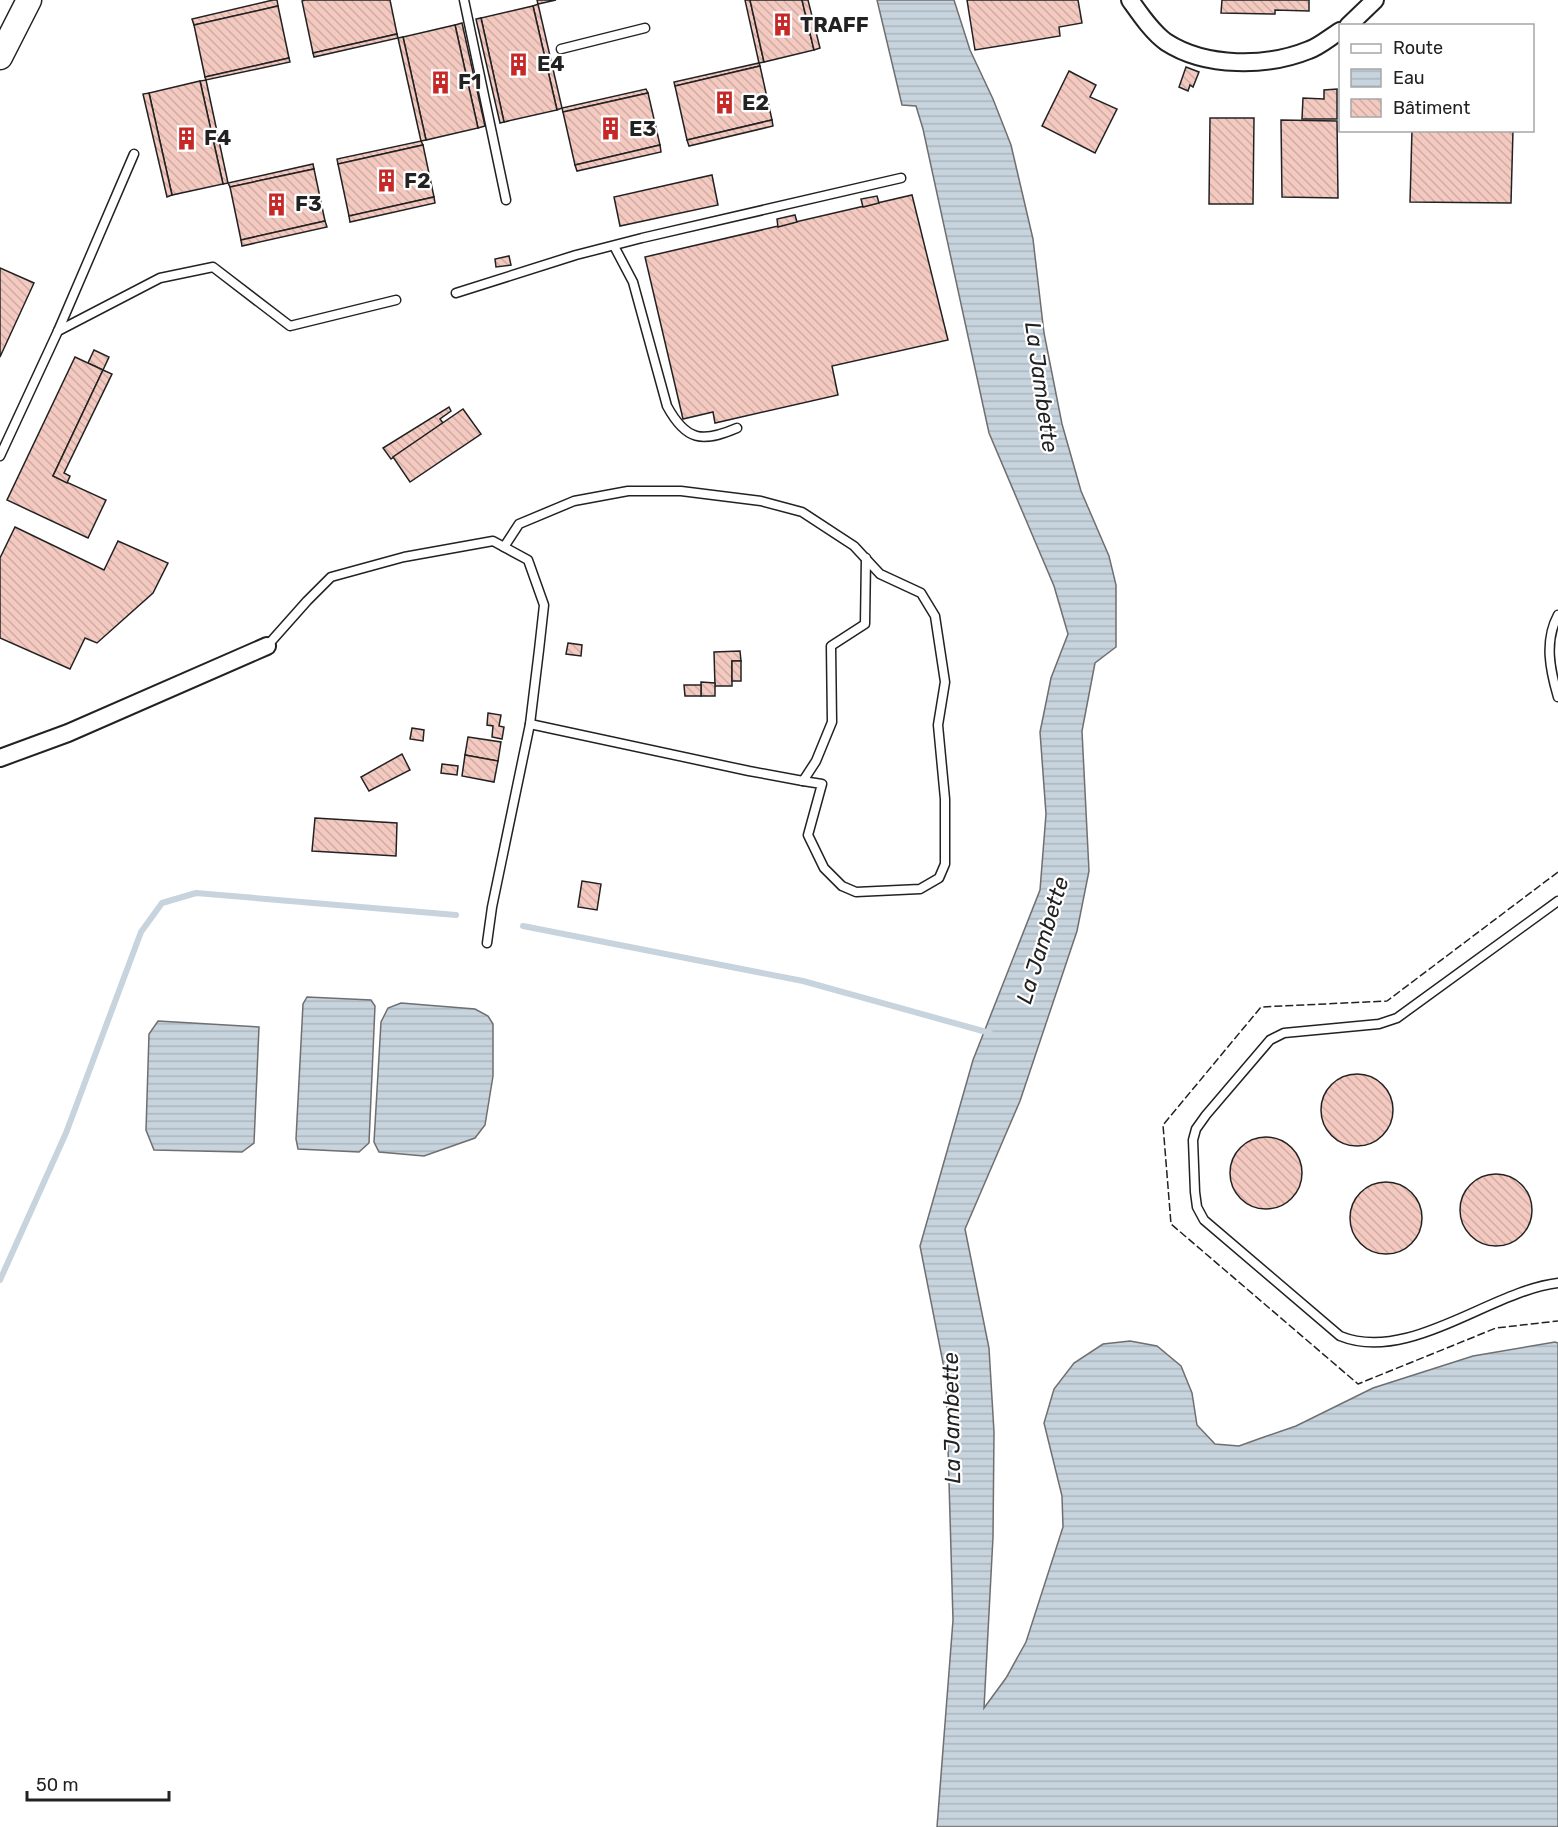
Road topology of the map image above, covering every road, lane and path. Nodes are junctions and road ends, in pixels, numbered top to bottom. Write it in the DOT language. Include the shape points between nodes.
graph roads {
  1 [pos="18,0"];
  2 [pos="29,0"];
  3 [pos="464,0"];
  4 [pos="1130,0"];
  5 [pos="1376,0"];
  6 [pos="1350,24"];
  7 [pos="645,28"];
  8 [pos="1339,32"];
  9 [pos="0,37"];
  10 [pos="561,49"];
  11 [pos="0,57"];
  12 [pos="134,154"];
  13 [pos="901,178"];
  14 [pos="506,200"];
  15 [pos="614,246"];
  16 [pos="456,293"];
  17 [pos="396,300"];
  18 [pos="58,331"];
  19 [pos="737,428"];
  20 [pos="0,456"];
  21 [pos="504,547"];
  22 [pos="866,558"];
  23 [pos="1558,615"];
  24 [pos="267,646"];
  25 [pos="1558,697"];
  26 [pos="530,724"];
  27 [pos="0,758"];
  28 [pos="803,781"];
  29 [pos="1558,901"];
  30 [pos="487,944"];
  31 [pos="1558,1283"];
  1 -- 9 [label="main road"];
  2 -- 11 [label="main road"];
  3 -- 14 [label="lane"];
  4 -- 8 [label="street" via="1165,41 1202,57 1241,63 1276,61 1311,50"];
  5 -- 6 [label="street"];
  7 -- 10 [label="lane"];
  12 -- 18 [label="lane"];
  13 -- 15 [label="lane"];
  15 -- 16 [label="lane"];
  15 -- 19 [label="lane" via="633,282 667,406 677,424 702,437 719,436"];
  17 -- 18 [label="lane" via="290,326 213,267 160,278"];
  18 -- 20 [label="lane"];
  21 -- 22 [label="lane" via="519,524 574,501 628,491 681,491 761,501 802,512"];
  21 -- 24 [label="lane" via="492,541 404,557 332,577"];
  21 -- 26 [label="lane" via="528,560 544,605"];
  22 -- 28 [label="lane" via="865,624 831,646 832,722"];
  22 -- 28 [label="lane" via="880,574 921,593 935,616 945,682 938,725 945,799 945,864 939,878 920,889 856,892 842,886 824,868 807,835 822,784"];
  23 -- 25 [label="lane" via="1549,640"];
  24 -- 27 [label="street" via="68,733"];
  26 -- 28 [label="lane"];
  26 -- 30 [label="lane"];
  29 -- 31 [label="lane" via="1397,1018 1379,1024 1284,1033 1270,1040 1206,1115 1193,1140 1197,1208 1204,1220 1340,1336 1369,1343 1415,1336 1533,1287"];
}
